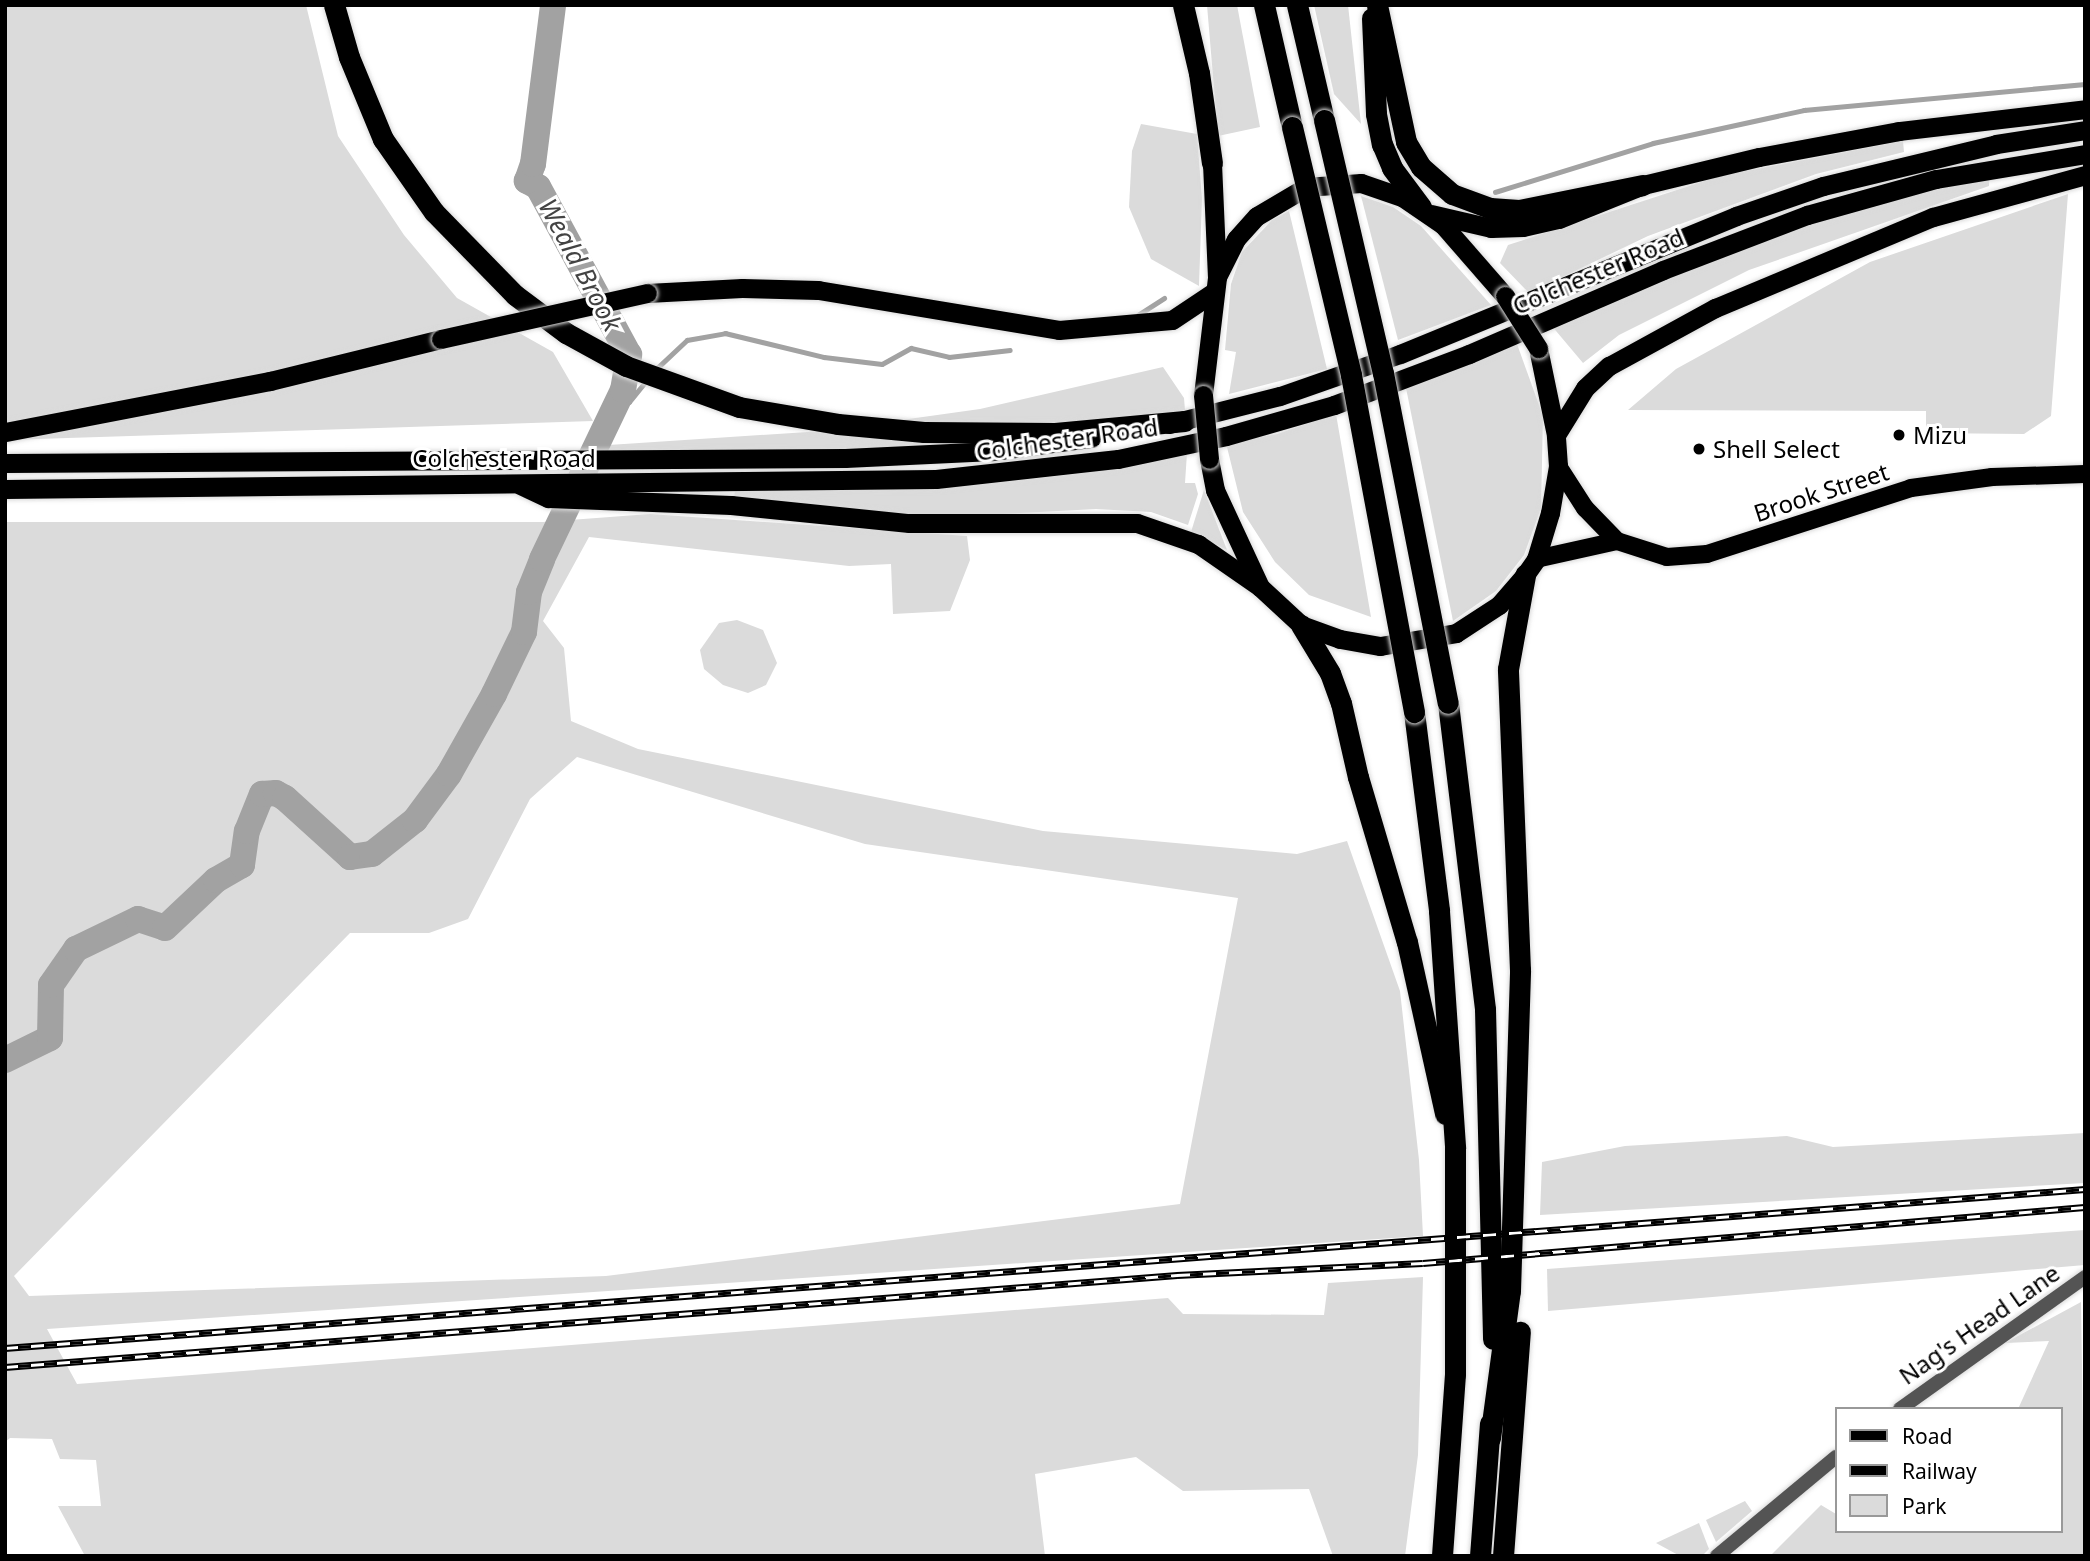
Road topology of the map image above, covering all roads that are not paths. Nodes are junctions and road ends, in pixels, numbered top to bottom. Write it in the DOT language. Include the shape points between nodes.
graph roads {
  1 [pos="334,5"];
  2 [pos="1183,5"];
  3 [pos="1264,5"];
  4 [pos="1297,5"];
  5 [pos="1372,5"];
  6 [pos="1377,5"];
  7 [pos="2085,109"];
  8 [pos="2085,130"];
  9 [pos="2085,153"];
  10 [pos="1212,163"];
  11 [pos="2085,175"];
  12 [pos="1643,185"];
  13 [pos="1426,211"];
  14 [pos="1215,284"];
  15 [pos="1184,421"];
  16 [pos="5,432"];
  17 [pos="1556,435"];
  18 [pos="5,463"];
  19 [pos="1558,466"];
  20 [pos="2085,474"];
  21 [pos="5,489"];
  22 [pos="595,491"];
  23 [pos="1617,541"];
  24 [pos="1530,567"];
  25 [pos="1260,587"];
  26 [pos="1301,625"];
  27 [pos="1520,970"];
  28 [pos="1455,1148"];
  29 [pos="2085,1277"];
  30 [pos="1903,1407"];
  31 [pos="1490,1437"];
  32 [pos="1834,1459"];
  33 [pos="1442,1556"];
  34 [pos="1480,1556"];
  35 [pos="1503,1556"];
  36 [pos="1717,1556"];
  1 -- 15 [label="highway" via="349,57 383,139 434,212 477,261 566,333 677,387 792,418 924,432 1055,433"];
  2 -- 10 [label="highway"];
  3 -- 28 [label="highway, bridge" via="1351,375 1414,712 1441,938"];
  4 -- 31 [label="highway, bridge" via="1383,373 1448,703 1473,885 1489,1068 1494,1275"];
  5 -- 13 [label="highway" via="1376,114 1382,144 1396,175"];
  6 -- 12 [label="highway" via="1406,142 1421,167 1451,194 1490,208 1519,210"];
  7 -- 12 [label="highway" via="1821,145"];
  8 -- 15 [label="highway, Colchester Road" via="1970,149 1824,186 1724,221 1400,354 1280,396"];
  9 -- 22 [label="highway, Colchester Road" via="1936,179 1807,215 1697,256 1405,379 1291,419 1165,451 1070,467 936,480"];
  10 -- 14 [label="highway"];
  11 -- 17 [label="highway" via="1933,217 1715,308 1609,366 1585,388"];
  12 -- 13 [label="highway" via="1559,219 1523,227 1491,228"];
  13 -- 14 [label="highway" via="1362,183 1307,187 1257,216 1236,239"];
  13 -- 17 [label="highway, bridge" via="1505,296 1538,348"];
  14 -- 16 [label="highway, bridge" via="1172,320 1059,330 818,290 647,293 270,381"];
  14 -- 25 [label="highway, bridge" via="1203,395 1209,459 1215,491"];
  15 -- 18 [label="highway, Colchester Road" via="1056,444 925,457"];
  17 -- 19 [label="highway"];
  19 -- 23 [label="main road, Brook Street" via="1585,508"];
  19 -- 24 [label="highway" via="1550,513"];
  20 -- 23 [label="main road, Brook Street" via="1992,477 1911,488 1740,544 1682,557 1645,552"];
  21 -- 22 [label="highway, Colchester Road" via="515,483"];
  22 -- 25 [label="highway" via="935,524 1123,522 1165,530 1198,544"];
  23 -- 24 [label="main road"];
  24 -- 26 [label="highway" via="1482,620 1456,633 1420,641 1360,643"];
  24 -- 27 [label="highway" via="1508,669"];
  25 -- 26 [label="highway"];
  26 -- 28 [label="highway" via="1341,703 1407,942"];
  27 -- 31 [label="highway" via="1510,1291"];
  27 -- 35 [label="highway" via="1526,1030 1526,1132 1517,1410"];
  28 -- 33 [label="highway" via="1455,1374"];
  29 -- 30 [label="street, Nag's Head Lane"];
  31 -- 34 [label="highway"];
  32 -- 36 [label="street"];
}
